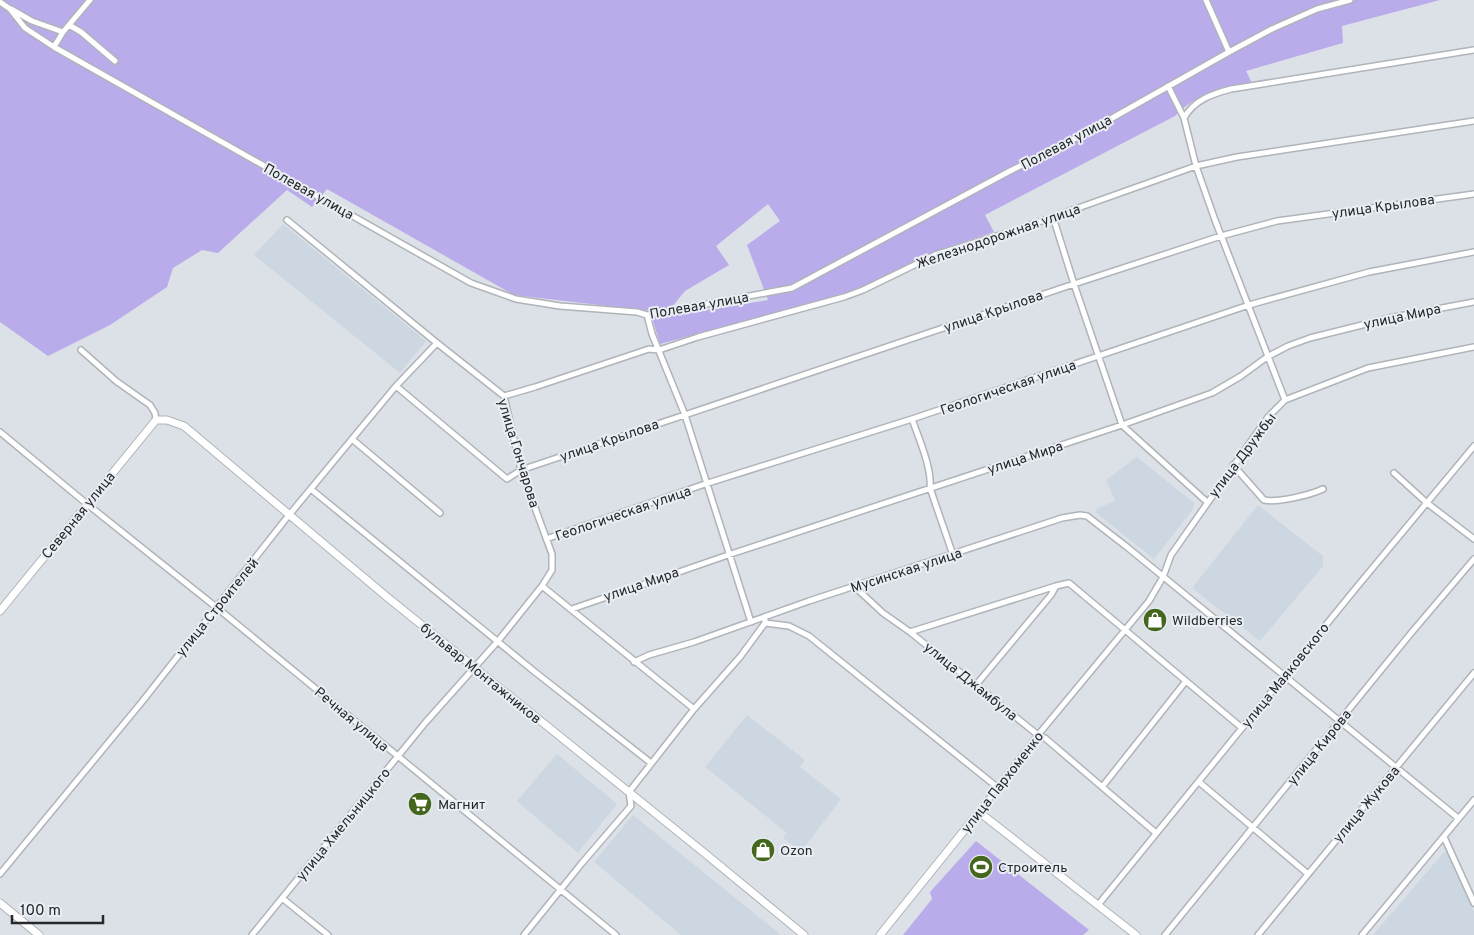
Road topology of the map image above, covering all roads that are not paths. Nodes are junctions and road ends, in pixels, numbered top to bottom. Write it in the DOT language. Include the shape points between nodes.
graph roads {
  1 [pos="90,0"];
  2 [pos="1206,0"];
  3 [pos="1350,0"];
  4 [pos="0,2"];
  5 [pos="10,9"];
  6 [pos="69,25"];
  7 [pos="64,32"];
  8 [pos="54,47"];
  9 [pos="1474,50"];
  10 [pos="1229,52"];
  11 [pos="115,61"];
  12 [pos="1168,86"];
  13 [pos="1184,118"];
  14 [pos="1474,121"];
  15 [pos="1196,166"];
  16 [pos="1474,194"];
  17 [pos="1053,217"];
  18 [pos="287,220"];
  19 [pos="1221,236"];
  20 [pos="1474,252"];
  21 [pos="1074,284"];
  22 [pos="1474,302"];
  23 [pos="1249,305"];
  24 [pos="647,315"];
  25 [pos="437,343"];
  26 [pos="1474,347"];
  27 [pos="82,350"];
  28 [pos="659,350"];
  29 [pos="1098,357"];
  30 [pos="1267,357"];
  31 [pos="396,386"];
  32 [pos="504,396"];
  33 [pos="1285,400"];
  34 [pos="685,415"];
  35 [pos="912,419"];
  36 [pos="156,420"];
  37 [pos="1122,425"];
  38 [pos="0,432"];
  39 [pos="352,439"];
  40 [pos="1474,446"];
  41 [pos="1233,465"];
  42 [pos="521,470"];
  43 [pos="1394,473"];
  44 [pos="705,484"];
  45 [pos="930,488"];
  46 [pos="1323,489"];
  47 [pos="312,490"];
  48 [pos="1207,502"];
  49 [pos="1427,503"];
  50 [pos="87,504"];
  51 [pos="440,514"];
  52 [pos="290,515"];
  53 [pos="546,539"];
  54 [pos="1474,539"];
  55 [pos="728,555"];
  56 [pos="954,555"];
  57 [pos="1474,559"];
  58 [pos="1163,576"];
  59 [pos="542,586"];
  60 [pos="1056,586"];
  61 [pos="855,587"];
  62 [pos="216,607"];
  63 [pos="572,608"];
  64 [pos="0,611"];
  65 [pos="765,620"];
  66 [pos="751,622"];
  67 [pos="1126,629"];
  68 [pos="910,632"];
  69 [pos="498,641"];
  70 [pos="634,662"];
  71 [pos="474,668"];
  72 [pos="1474,673"];
  73 [pos="1285,677"];
  74 [pos="1186,681"];
  75 [pos="976,685"];
  76 [pos="694,709"];
  77 [pos="1340,722"];
  78 [pos="1242,728"];
  79 [pos="1038,735"];
  80 [pos="397,757"];
  81 [pos="651,763"];
  82 [pos="1396,768"];
  83 [pos="1199,782"];
  84 [pos="997,787"];
  85 [pos="1102,787"];
  86 [pos="629,792"];
  87 [pos="1474,800"];
  88 [pos="979,812"];
  89 [pos="1458,818"];
  90 [pos="1254,827"];
  91 [pos="1156,833"];
  92 [pos="1444,837"];
  93 [pos="0,874"];
  94 [pos="1308,874"];
  95 [pos="561,891"];
  96 [pos="282,898"];
  97 [pos="0,903"];
  98 [pos="1474,903"];
  99 [pos="1098,905"];
  100 [pos="39,935"];
  101 [pos="252,935"];
  102 [pos="328,935"];
  103 [pos="524,935"];
  104 [pos="616,935"];
  105 [pos="804,935"];
  106 [pos="880,935"];
  107 [pos="1136,935"];
  108 [pos="1165,935"];
  109 [pos="1258,935"];
  110 [pos="1362,935"];
  1 -- 6 [label="street"];
  2 -- 10 [label="street"];
  3 -- 10 [label="street, Полевая улица" via="1294,18"];
  4 -- 5 [label="street, Полевая улица"];
  5 -- 7 [label="street"];
  5 -- 8 [label="street, Полевая улица" via="25,28"];
  6 -- 7 [label="street"];
  6 -- 11 [label="street"];
  7 -- 8 [label="street"];
  8 -- 24 [label="street, Полевая улица" via="471,283 516,299"];
  9 -- 13 [label="street" via="1231,89 1203,99 1188,110"];
  10 -- 12 [label="street, Полевая улица"];
  12 -- 13 [label="street"];
  12 -- 24 [label="street, Полевая улица" via="1084,134 792,288"];
  13 -- 15 [label="street"];
  14 -- 15 [label="street, Железнодорожная улица"];
  15 -- 17 [label="street, Железнодорожная улица"];
  15 -- 19 [label="street"];
  16 -- 19 [label="street, улица Крылова" via="1277,221"];
  17 -- 21 [label="street"];
  17 -- 28 [label="street, Железнодорожная улица" via="935,255 863,290"];
  18 -- 25 [label="street, улица Гончарова"];
  19 -- 21 [label="street, улица Крылова"];
  19 -- 23 [label="street"];
  20 -- 23 [label="street, Геологическая улица" via="1369,272"];
  21 -- 29 [label="street"];
  21 -- 34 [label="street, улица Крылова"];
  22 -- 30 [label="street, улица Мира" via="1343,329 1302,341"];
  23 -- 29 [label="street, Геологическая улица"];
  23 -- 30 [label="street"];
  24 -- 28 [label="street"];
  25 -- 31 [label="street, улица Строителей"];
  25 -- 32 [label="street, улица Гончарова"];
  26 -- 33 [label="street, улица Дружбы" via="1368,368"];
  27 -- 36 [label="street" via="150,405"];
  28 -- 32 [label="street, Железнодорожная улица" via="649,349"];
  28 -- 34 [label="street"];
  29 -- 35 [label="street, Геологическая улица"];
  29 -- 37 [label="street"];
  30 -- 33 [label="street"];
  30 -- 37 [label="street, улица Мира" via="1212,393"];
  31 -- 39 [label="street, улица Строителей"];
  31 -- 42 [label="street, улица Крылова" via="507,479"];
  32 -- 42 [label="street, улица Гончарова"];
  33 -- 41 [label="street, улица Дружбы" via="1268,417"];
  34 -- 42 [label="street, улица Крылова"];
  34 -- 44 [label="street"];
  35 -- 44 [label="street, Геологическая улица"];
  35 -- 45 [label="street" via="931,480"];
  36 -- 50 [label="street, Северная улица"];
  36 -- 52 [label="street, бульвар Монтажников" via="184,426"];
  37 -- 45 [label="street, улица Мира"];
  37 -- 48 [label="street"];
  38 -- 50 [label="street, Речная улица"];
  39 -- 47 [label="street, улица Строителей"];
  39 -- 51 [label="street"];
  40 -- 49 [label="street, улица Маяковского"];
  41 -- 46 [label="street" via="1264,500 1271,502"];
  41 -- 48 [label="street, улица Дружбы"];
  42 -- 53 [label="street, улица Гончарова"];
  43 -- 49 [label="street"];
  44 -- 53 [label="street, Геологическая улица"];
  44 -- 55 [label="street"];
  45 -- 55 [label="street, улица Мира"];
  45 -- 56 [label="street"];
  47 -- 52 [label="street, улица Строителей"];
  47 -- 69 [label="street"];
  48 -- 58 [label="street, улица Дружбы" via="1171,555"];
  49 -- 54 [label="street"];
  49 -- 73 [label="street, улица Маяковского"];
  50 -- 62 [label="street, Речная улица"];
  50 -- 64 [label="street, Северная улица"];
  52 -- 62 [label="street, улица Строителей"];
  52 -- 71 [label="street, бульвар Монтажников"];
  53 -- 59 [label="street, улица Гончарова" via="552,554 552,570"];
  55 -- 63 [label="street, улица Мира"];
  55 -- 66 [label="street"];
  56 -- 58 [label="street, Мусинская улица" via="1062,518 1080,515 1094,520"];
  56 -- 61 [label="street, Мусинская улица"];
  57 -- 77 [label="street, улица Кирова"];
  58 -- 67 [label="street, улица Дружбы" via="1149,601"];
  58 -- 73 [label="street, Мусинская улица"];
  59 -- 63 [label="street"];
  59 -- 69 [label="street, улица Гончарова"];
  60 -- 67 [label="street" via="1069,583"];
  60 -- 68 [label="street"];
  60 -- 75 [label="street"];
  61 -- 65 [label="street, Мусинская улица" via="809,601"];
  61 -- 68 [label="street, улица Джамбула"];
  62 -- 80 [label="street, Речная улица"];
  62 -- 93 [label="street, улица Строителей"];
  63 -- 70 [label="street"];
  65 -- 66 [label="street, Мусинская улица"];
  65 -- 76 [label="street" via="740,657"];
  65 -- 84 [label="street" via="810,636"];
  66 -- 70 [label="street, Мусинская улица"];
  67 -- 74 [label="street"];
  67 -- 79 [label="street, улица Пархоменко"];
  68 -- 75 [label="street, улица Джамбула"];
  69 -- 71 [label="street, улица Гончарова"];
  69 -- 81 [label="street"];
  70 -- 76 [label="street"];
  71 -- 80 [label="street, улица Хмельницкого"];
  71 -- 86 [label="street, бульвар Монтажников"];
  72 -- 82 [label="street, улица Жукова"];
  73 -- 77 [label="street, Мусинская улица"];
  73 -- 78 [label="street, улица Маяковского"];
  74 -- 78 [label="street"];
  74 -- 85 [label="street"];
  75 -- 79 [label="street, улица Джамбула"];
  76 -- 81 [label="street"];
  77 -- 82 [label="street, Мусинская улица"];
  77 -- 90 [label="street, улица Кирова"];
  78 -- 83 [label="street, улица Маяковского"];
  79 -- 84 [label="street, улица Пархоменко"];
  79 -- 85 [label="street, улица Джамбула"];
  80 -- 95 [label="street, Речная улица"];
  80 -- 96 [label="street, улица Хмельницкого"];
  81 -- 86 [label="street"];
  82 -- 89 [label="street, Мусинская улица"];
  82 -- 94 [label="street, улица Жукова"];
  83 -- 90 [label="street"];
  83 -- 91 [label="street, улица Маяковского"];
  84 -- 88 [label="street, улица Пархоменко"];
  85 -- 91 [label="street, улица Джамбула"];
  86 -- 95 [label="street" via="632,806"];
  86 -- 105 [label="street, бульвар Монтажников"];
  87 -- 89 [label="street"];
  88 -- 99 [label="street"];
  88 -- 106 [label="street, улица Пархоменко"];
  89 -- 92 [label="street"];
  90 -- 94 [label="street"];
  90 -- 108 [label="street, улица Кирова"];
  91 -- 99 [label="street, улица Маяковского"];
  92 -- 98 [label="street"];
  92 -- 110 [label="street"];
  94 -- 109 [label="street, улица Жукова"];
  95 -- 103 [label="street"];
  95 -- 104 [label="street, Речная улица"];
  96 -- 101 [label="street, улица Хмельницкого"];
  96 -- 102 [label="street"];
  97 -- 100 [label="street"];
  99 -- 107 [label="street"];
}
